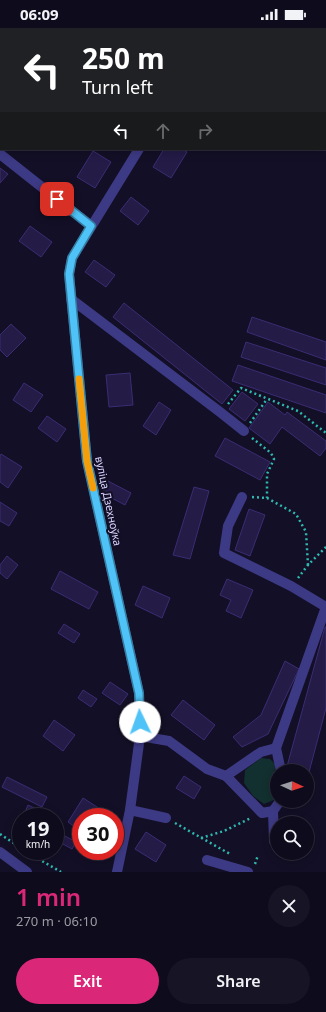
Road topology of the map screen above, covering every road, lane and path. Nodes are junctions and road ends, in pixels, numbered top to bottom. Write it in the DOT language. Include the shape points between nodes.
graph roads {
  1 [pos="138,150"];
  2 [pos="0,154"];
  3 [pos="91,226"];
  4 [pos="71,299"];
  5 [pos="267,399"];
  6 [pos="220,412"];
  7 [pos="244,431"];
  8 [pos="326,431"];
  9 [pos="242,497"];
  10 [pos="267,498"];
  11 [pos="326,547"];
  12 [pos="308,565"];
  13 [pos="291,586"];
  14 [pos="326,607"];
  15 [pos="140,736"];
  16 [pos="276,748"];
  17 [pos="279,764"];
  18 [pos="226,776"];
  19 [pos="272,808"];
  20 [pos="130,810"];
  21 [pos="267,812"];
  22 [pos="166,818"];
  23 [pos="270,825"];
  24 [pos="0,834"];
  25 [pos="201,838"];
  26 [pos="12,842"];
  27 [pos="0,852"];
  28 [pos="233,856"];
  29 [pos="40,860"];
  30 [pos="207,860"];
  31 [pos="27,872"];
  32 [pos="61,872"];
  33 [pos="117,872"];
  34 [pos="248,872"];
  1 -- 3 [label="street, вуліца Дзехноўка"];
  2 -- 3 [label="street"];
  3 -- 4 [label="street, вуліца Дзехноўка" via="72,258 69,274"];
  4 -- 6 [label="street"];
  4 -- 15 [label="street, вуліца Дзехноўка" via="87,461 139,693"];
  5 -- 6 [label="path" via="241,388"];
  5 -- 7 [label="path"];
  5 -- 8 [label="path" via="298,410"];
  6 -- 7 [label="street"];
  7 -- 10 [label="path" via="274,459 267,474"];
  9 -- 10 [label="path"];
  9 -- 13 [label="street" via="228,526 224,553"];
  10 -- 12 [label="path" via="296,514 306,532"];
  11 -- 12 [label="path"];
  12 -- 13 [label="path"];
  13 -- 14 [label="street"];
  14 -- 16 [label="street"];
  15 -- 18 [label="street" via="169,741 207,769"];
  15 -- 20 [label="street, вуліца Дзехноўка"];
  16 -- 17 [label="street"];
  16 -- 18 [label="street" via="261,752"];
  18 -- 21 [label="street"];
  19 -- 21 [label="street"];
  20 -- 22 [label="street"];
  20 -- 33 [label="street, вуліца Дзехноўка"];
  21 -- 23 [label="street"];
  21 -- 25 [label="path"];
  22 -- 25 [label="path"];
  24 -- 26 [label="path"];
  25 -- 28 [label="path"];
  27 -- 31 [label="street"];
  29 -- 32 [label="path"];
  30 -- 34 [label="street"];
}
